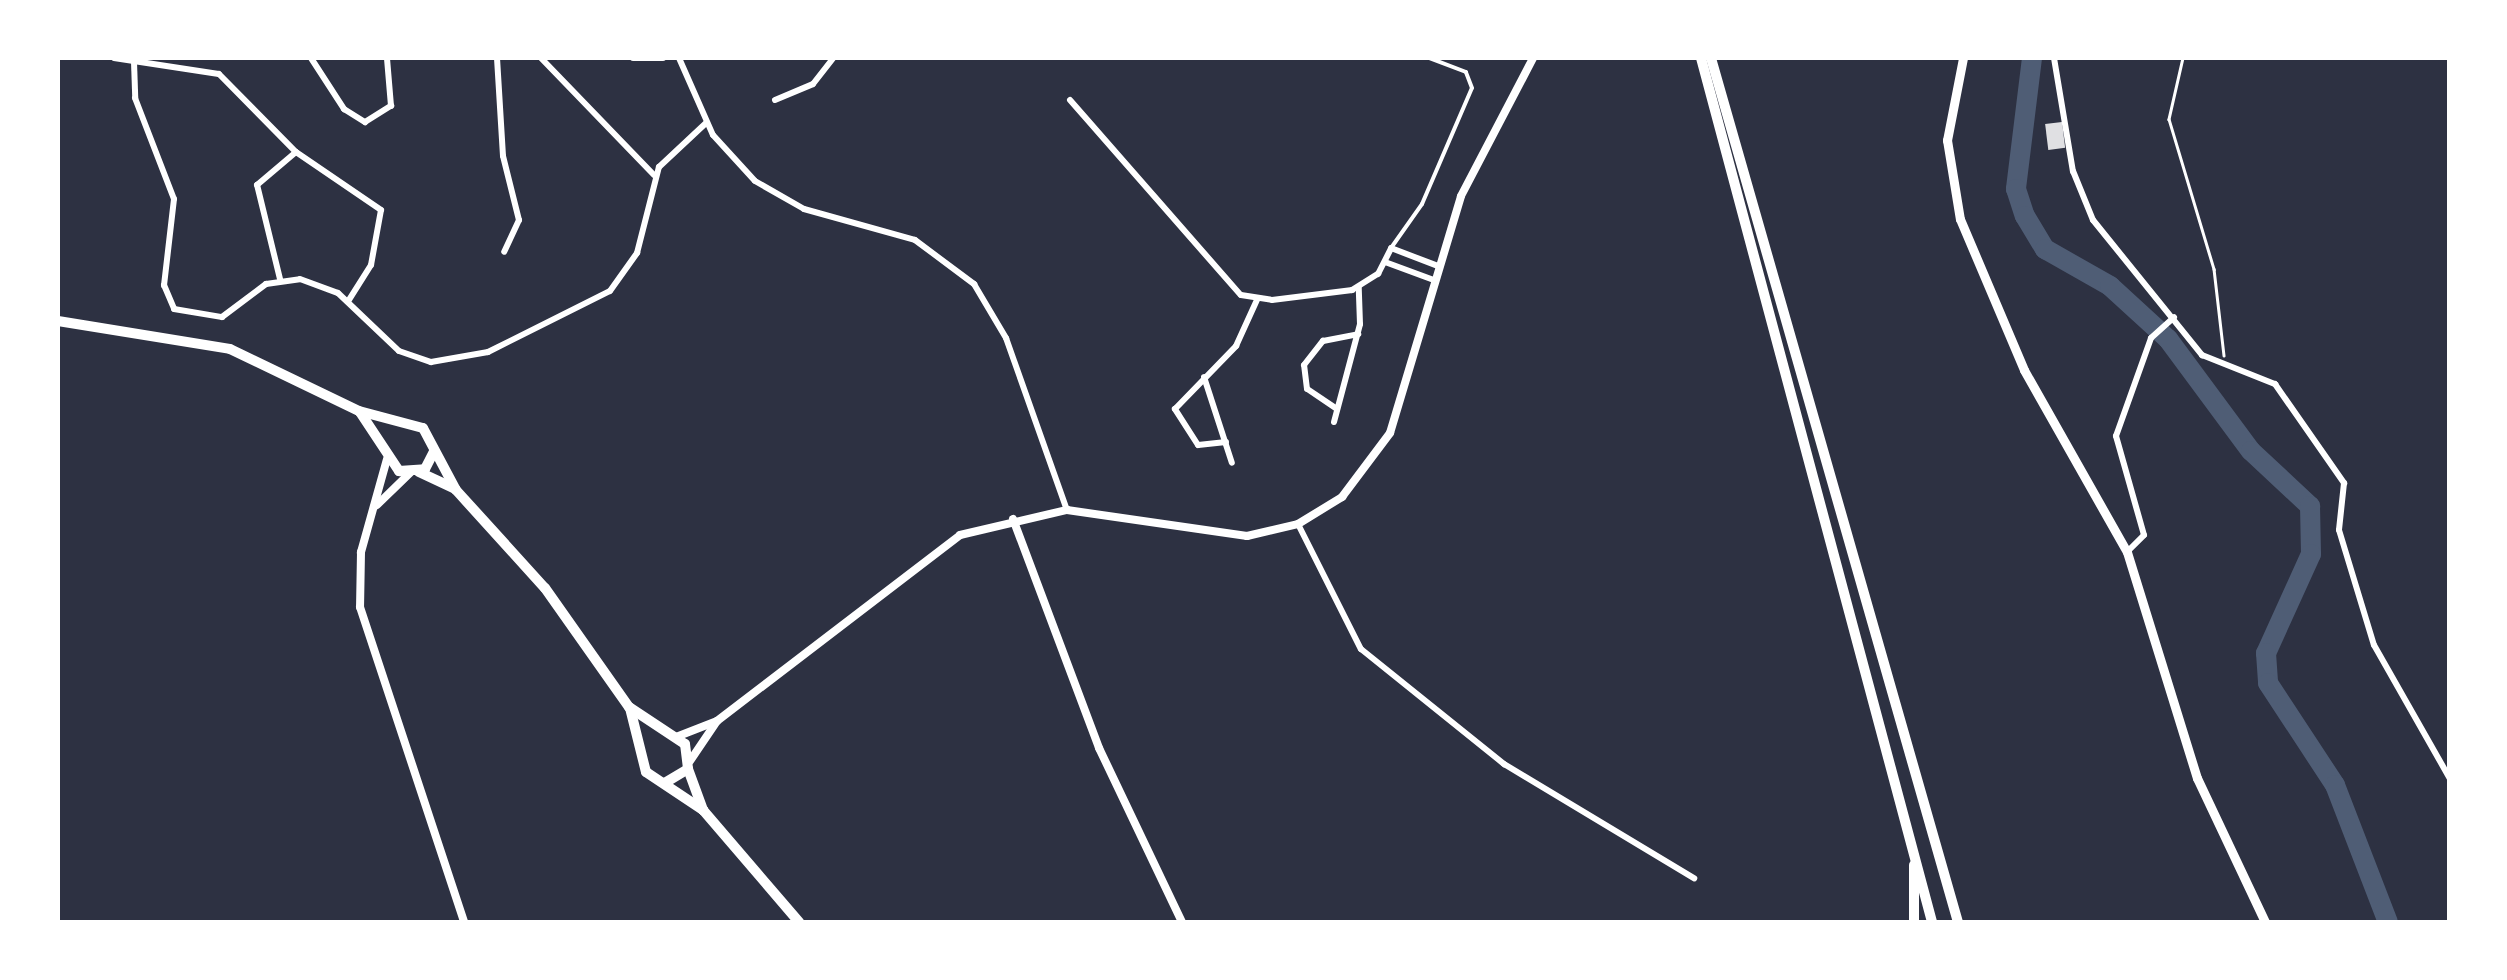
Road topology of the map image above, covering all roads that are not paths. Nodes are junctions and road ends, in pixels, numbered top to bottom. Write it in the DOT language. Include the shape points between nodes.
graph roads {
  1 [pos="114,58"];
  2 [pos="311,58"];
  3 [pos="387,58"];
  4 [pos="497,58"];
  5 [pos="540,58"];
  6 [pos="632,58"];
  7 [pos="663,58"];
  8 [pos="679,58"];
  9 [pos="833,58"];
  10 [pos="1430,58"];
  11 [pos="1533,58"];
  12 [pos="1701,58"];
  13 [pos="1711,58"];
  14 [pos="1963,58"];
  15 [pos="2054,58"];
  16 [pos="134,62"];
  17 [pos="775,100"];
  18 [pos="1070,100"];
  19 [pos="706,123"];
  20 [pos="296,152"];
  21 [pos="654,175"];
  22 [pos="1391,248"];
  23 [pos="504,252"];
  24 [pos="1385,262"];
  25 [pos="1438,266"];
  26 [pos="280,279"];
  27 [pos="1434,280"];
  28 [pos="1360,287"];
  29 [pos="349,300"];
  30 [pos="1257,300"];
  31 [pos="2174,317"];
  32 [pos="58,321"];
  33 [pos="1358,334"];
  34 [pos="1204,377"];
  35 [pos="1337,409"];
  36 [pos="359,411"];
  37 [pos="1334,422"];
  38 [pos="402,425"];
  39 [pos="1226,442"];
  40 [pos="386,445"];
  41 [pos="434,451"];
  42 [pos="388,458"];
  43 [pos="1232,463"];
  44 [pos="414,472"];
  45 [pos="456,490"];
  46 [pos="377,505"];
  47 [pos="1067,510"];
  48 [pos="1013,520"];
  49 [pos="1298,524"];
  50 [pos="2128,552"];
  51 [pos="629,707"];
  52 [pos="718,721"];
  53 [pos="663,736"];
  54 [pos="676,737"];
  55 [pos="644,750"];
  56 [pos="689,765"];
  57 [pos="2450,779"];
  58 [pos="665,784"];
  59 [pos="702,810"];
  60 [pos="1914,850"];
  61 [pos="1694,878"];
  62 [pos="464,922"];
  63 [pos="799,922"];
  64 [pos="1182,922"];
  65 [pos="1914,922"];
  66 [pos="1932,922"];
  67 [pos="1958,922"];
  68 [pos="2265,922"];
  1 -- 16 [label="street"];
  2 -- 3 [label="street" via="344,109 366,122 391,106"];
  4 -- 23 [label="street" via="503,156 519,220"];
  5 -- 21 [label="street"];
  6 -- 7 [label="street"];
  8 -- 19 [label="street"];
  9 -- 17 [label="street" via="813,84"];
  10 -- 22 [label="lane" via="1466,72 1472,88 1422,204"];
  11 -- 25 [label="street" via="1481,149"];
  12 -- 60 [label="main road"];
  13 -- 67 [label="main road"];
  14 -- 50 [label="main road" via="1947,140 1960,219 2029,380"];
  15 -- 31 [label="street" via="2082,198"];
  16 -- 20 [label="street" via="214,72"];
  16 -- 26 [label="street" via="135,98 174,199 168,302 222,316"];
  18 -- 30 [label="street" via="1213,273"];
  19 -- 21 [label="street"];
  19 -- 47 [label="street" via="734,162 778,197 915,240 967,276 1006,338"];
  20 -- 26 [label="street" via="257,185"];
  20 -- 29 [label="street" via="382,210 370,265"];
  21 -- 29 [label="street" via="623,278 498,348 420,361"];
  22 -- 24 [label="street"];
  22 -- 25 [label="street"];
  24 -- 27 [label="street"];
  24 -- 28 [label="street"];
  25 -- 27 [label="street"];
  26 -- 29 [label="street" via="312,281"];
  27 -- 49 [label="street" via="1384,445 1342,497"];
  28 -- 30 [label="street"];
  28 -- 33 [label="street"];
  30 -- 34 [label="street" via="1236,346"];
  31 -- 50 [label="street" via="2151,338 2116,436 2144,535"];
  31 -- 57 [label="street" via="2195,348 2275,384 2344,483 2339,530 2374,645"];
  32 -- 36 [label="main road" via="230,349"];
  33 -- 35 [label="street"];
  33 -- 35 [label="street" via="1323,340 1302,370 1310,394"];
  34 -- 39 [label="street"];
  34 -- 39 [label="street" via="1177,404 1175,420 1198,445"];
  35 -- 37 [label="street"];
  36 -- 38 [label="main road"];
  36 -- 40 [label="main road"];
  38 -- 40 [label="main road"];
  38 -- 41 [label="main road" via="423,428"];
  39 -- 43 [label="street"];
  40 -- 42 [label="main road"];
  41 -- 44 [label="main road"];
  41 -- 45 [label="main road"];
  42 -- 44 [label="main road"];
  42 -- 46 [label="street"];
  44 -- 45 [label="main road"];
  44 -- 46 [label="street"];
  45 -- 51 [label="main road" via="545,588"];
  46 -- 62 [label="street" via="359,566 363,624"];
  47 -- 48 [label="street"];
  47 -- 49 [label="street" via="1219,536"];
  48 -- 52 [label="street" via="946,542"];
  48 -- 64 [label="street" via="1091,730"];
  49 -- 61 [label="street" via="1361,649 1504,764"];
  50 -- 68 [label="main road" via="2197,778"];
  51 -- 53 [label="main road"];
  51 -- 55 [label="main road"];
  52 -- 54 [label="street"];
  52 -- 56 [label="street"];
  53 -- 54 [label="main road"];
  53 -- 55 [label="main road"];
  54 -- 56 [label="main road"];
  55 -- 58 [label="main road" via="646,772"];
  56 -- 58 [label="main road"];
  56 -- 59 [label="main road"];
  58 -- 59 [label="main road"];
  59 -- 63 [label="main road"];
  60 -- 65 [label="main road"];
  60 -- 66 [label="main road"];
}
